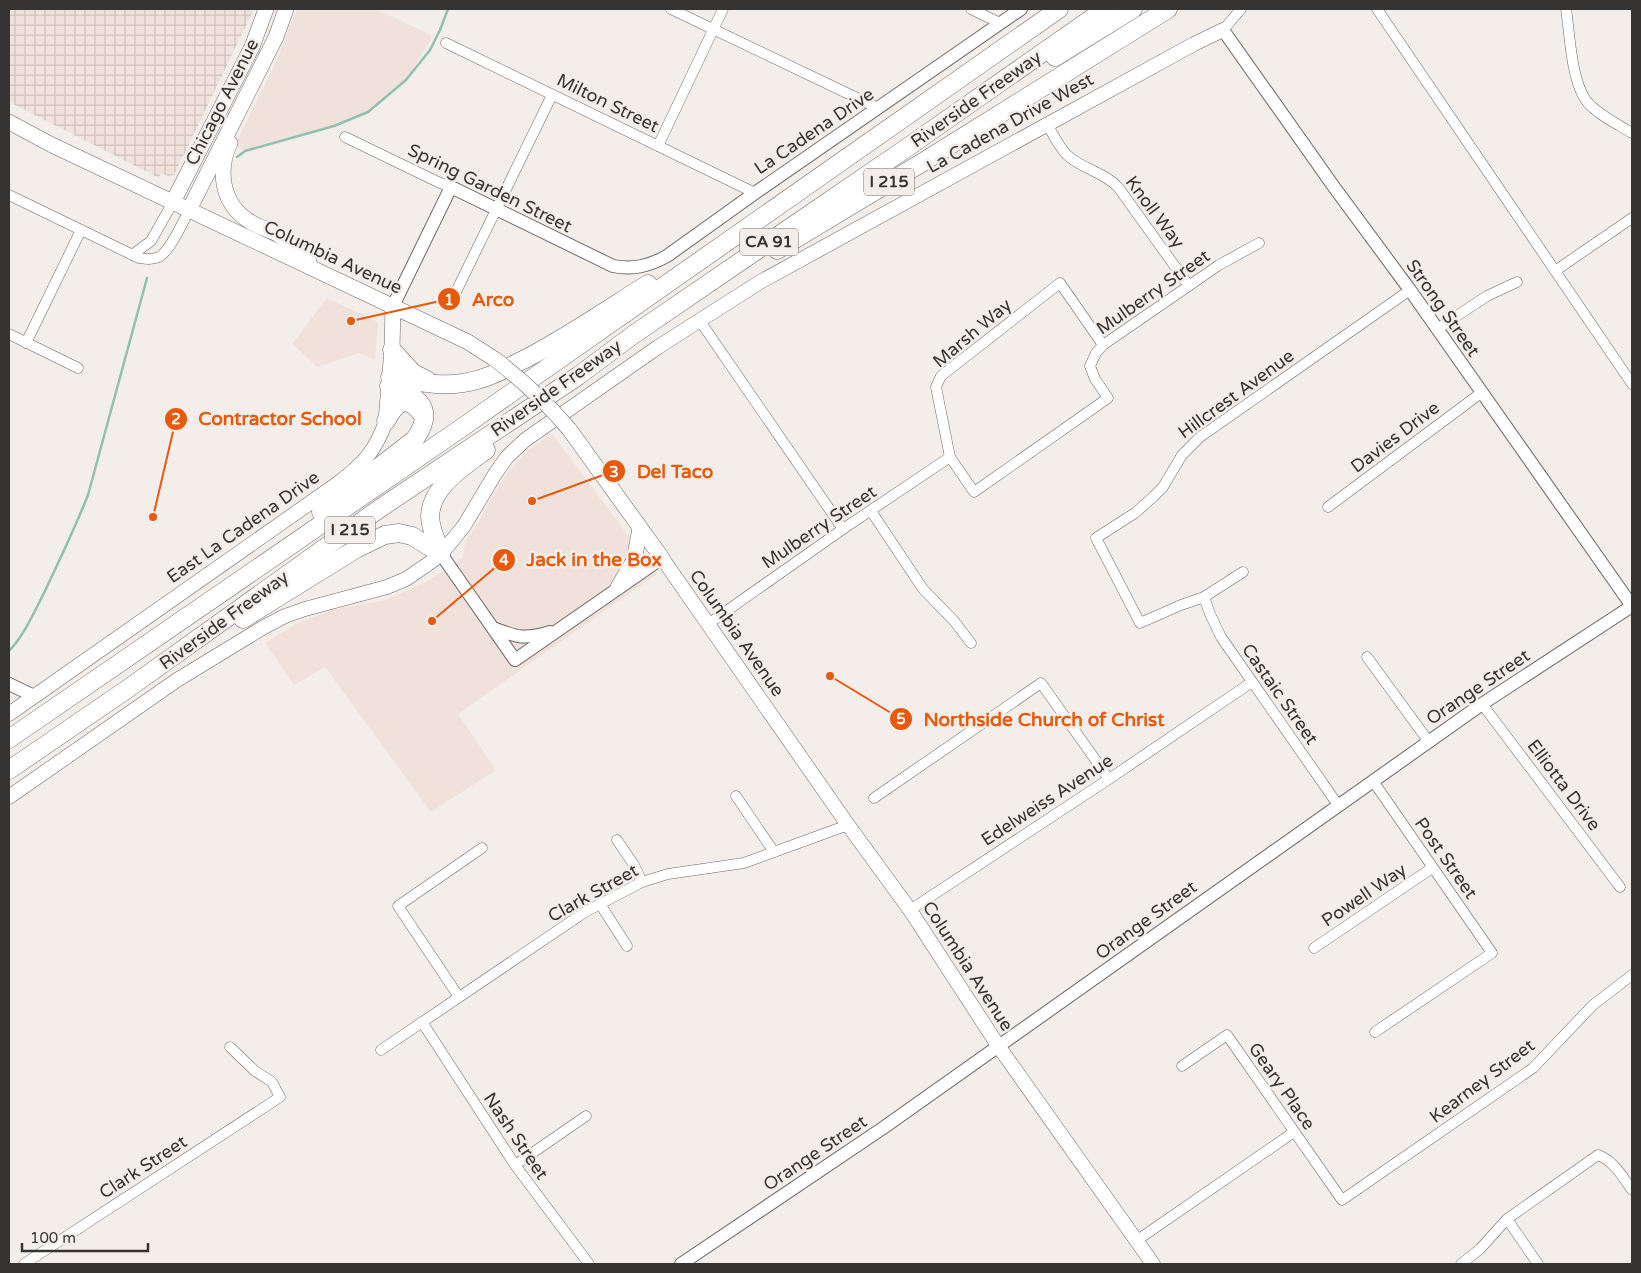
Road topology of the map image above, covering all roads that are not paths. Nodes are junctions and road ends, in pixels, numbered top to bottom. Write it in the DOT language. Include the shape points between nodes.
graph roads {
  1 [pos="266,9"];
  2 [pos="286,9"];
  3 [pos="670,9"];
  4 [pos="723,9"];
  5 [pos="971,9"];
  6 [pos="1021,9"];
  7 [pos="1059,9"];
  8 [pos="1105,9"];
  9 [pos="1133,9"];
  10 [pos="1168,9"];
  11 [pos="1241,9"];
  12 [pos="1376,9"];
  13 [pos="1566,9"];
  14 [pos="1000,24"];
  15 [pos="713,29"];
  16 [pos="1223,30"];
  17 [pos="446,43"];
  18 [pos="552,95"];
  19 [pos="245,99"];
  20 [pos="878,108"];
  21 [pos="9,122"];
  22 [pos="1047,124"];
  23 [pos="1632,133"];
  24 [pos="345,137"];
  25 [pos="658,146"];
  26 [pos="906,149"];
  27 [pos="451,187"];
  28 [pos="755,193"];
  29 [pos="9,195"];
  30 [pos="173,202"];
  31 [pos="189,210"];
  32 [pos="497,210"];
  33 [pos="1632,218"];
  34 [pos="81,230"];
  35 [pos="1259,243"];
  36 [pos="716,250"];
  37 [pos="132,256"];
  38 [pos="621,268"];
  39 [pos="318,271"];
  40 [pos="1555,271"];
  41 [pos="1517,282"];
  42 [pos="1189,286"];
  43 [pos="1410,290"];
  44 [pos="451,302"];
  45 [pos="393,306"];
  46 [pos="700,321"];
  47 [pos="1437,329"];
  48 [pos="9,334"];
  49 [pos="632,335"];
  50 [pos="26,343"];
  51 [pos="1103,345"];
  52 [pos="392,350"];
  53 [pos="78,368"];
  54 [pos="578,376"];
  55 [pos="390,382"];
  56 [pos="439,384"];
  57 [pos="1632,384"];
  58 [pos="1481,393"];
  59 [pos="386,421"];
  60 [pos="423,423"];
  61 [pos="950,457"];
  62 [pos="974,492"];
  63 [pos="1328,507"];
  64 [pos="871,511"];
  65 [pos="640,529"];
  66 [pos="843,529"];
  67 [pos="283,552"];
  68 [pos="441,554"];
  69 [pos="662,558"];
  70 [pos="1243,572"];
  71 [pos="618,587"];
  72 [pos="1204,597"];
  73 [pos="1632,606"];
  74 [pos="708,624"];
  75 [pos="493,628"];
  76 [pos="557,630"];
  77 [pos="970,643"];
  78 [pos="1367,657"];
  79 [pos="1252,682"];
  80 [pos="9,684"];
  81 [pos="126,690"];
  82 [pos="34,696"];
  83 [pos="1482,704"];
  84 [pos="9,714"];
  85 [pos="9,739"];
  86 [pos="1428,742"];
  87 [pos="9,770"];
  88 [pos="1108,779"];
  89 [pos="1373,781"];
  90 [pos="736,796"];
  91 [pos="9,797"];
  92 [pos="874,798"];
  93 [pos="1338,805"];
  94 [pos="848,825"];
  95 [pos="617,840"];
  96 [pos="482,848"];
  97 [pos="774,852"];
  98 [pos="1432,868"];
  99 [pos="642,882"];
  100 [pos="1620,887"];
  101 [pos="600,904"];
  102 [pos="910,910"];
  103 [pos="627,946"];
  104 [pos="1314,948"];
  105 [pos="1632,975"];
  106 [pos="459,996"];
  107 [pos="422,1022"];
  108 [pos="1375,1032"];
  109 [pos="230,1047"];
  110 [pos="999,1047"];
  111 [pos="381,1050"];
  112 [pos="1182,1066"];
  113 [pos="586,1116"];
  114 [pos="1294,1132"];
  115 [pos="515,1165"];
  116 [pos="1632,1190"];
  117 [pos="1342,1200"];
  118 [pos="1507,1219"];
  119 [pos="1136,1241"];
  120 [pos="24,1264"];
  121 [pos="589,1264"];
  122 [pos="681,1264"];
  123 [pos="1153,1264"];
  124 [pos="1462,1264"];
  125 [pos="1538,1264"];
  1 -- 30 [label="main road, Chicago Avenue" via="252,47"];
  2 -- 19 [label="main road, Chicago Avenue" via="276,37"];
  3 -- 15 [label="street"];
  4 -- 15 [label="street"];
  5 -- 14 [label="street"];
  6 -- 14 [label="street, La Cadena Drive"];
  7 -- 36 [label="highway, Riverside Freeway / I 215"];
  8 -- 26 [label="highway, Riverside Freeway / CA 91"];
  9 -- 26 [label="highway"];
  10 -- 49 [label="highway, I 215" via="899,176"];
  11 -- 16 [label="street"];
  12 -- 40 [label="street"];
  13 -- 23 [label="street" via="1575,77 1585,100"];
  14 -- 20 [label="street, La Cadena Drive"];
  15 -- 20 [label="street"];
  15 -- 25 [label="street"];
  16 -- 22 [label="main road, La Cadena Drive West"];
  16 -- 43 [label="street, Strong Street"];
  17 -- 18 [label="street, Milton Street"];
  18 -- 25 [label="street, Milton Street"];
  18 -- 32 [label="street"];
  19 -- 31 [label="main road, Chicago Avenue"];
  19 -- 39 [label="main road" via="223,166 223,185 227,196 249,221 278,235"];
  20 -- 28 [label="street, La Cadena Drive"];
  21 -- 30 [label="main road, Columbia Avenue"];
  22 -- 42 [label="street, Knoll Way" via="1067,154 1118,187"];
  22 -- 46 [label="main road, La Cadena Drive West" via="819,248"];
  24 -- 27 [label="street, Spring Garden Street"];
  25 -- 28 [label="street, Milton Street"];
  26 -- 49 [label="highway, Riverside Freeway / CA 91"];
  27 -- 32 [label="street, Spring Garden Street"];
  27 -- 45 [label="street"];
  28 -- 38 [label="street, La Cadena Drive" via="655,263"];
  29 -- 34 [label="street"];
  30 -- 31 [label="main road, Columbia Avenue"];
  30 -- 37 [label="street" via="151,241"];
  31 -- 37 [label="street" via="164,254 152,259"];
  31 -- 39 [label="main road, Columbia Avenue"];
  32 -- 38 [label="street, Spring Garden Street"];
  32 -- 44 [label="street"];
  33 -- 40 [label="street"];
  34 -- 37 [label="street"];
  34 -- 50 [label="street"];
  35 -- 42 [label="street, Mulberry Street"];
  36 -- 56 [label="highway" via="668,271 557,343 492,376"];
  36 -- 67 [label="highway, Riverside Freeway / I 215"];
  39 -- 45 [label="main road, Columbia Avenue"];
  40 -- 57 [label="street"];
  41 -- 47 [label="street" via="1487,296"];
  42 -- 51 [label="street, Mulberry Street"];
  43 -- 47 [label="street, Strong Street"];
  43 -- 72 [label="street, Hillcrest Avenue" via="1200,437 1182,455 1153,497 1096,538 1140,624"];
  45 -- 52 [label="main road, East La Cadena Drive"];
  45 -- 65 [label="main road, Columbia Avenue, bridge" via="468,342 536,393 569,428"];
  46 -- 66 [label="street"];
  46 -- 68 [label="main road, La Cadena Drive West" via="525,440 507,457 468,521"];
  47 -- 58 [label="street, Strong Street"];
  48 -- 50 [label="street"];
  49 -- 54 [label="highway, Riverside Freeway / I 215"];
  50 -- 53 [label="street"];
  51 -- 61 [label="street, Marsh Way" via="1060,283 941,376 936,387"];
  51 -- 62 [label="street, Mulberry Street" via="1090,366 1108,398"];
  52 -- 55 [label="main road, East La Cadena Drive"];
  52 -- 56 [label="highway" via="413,373"];
  54 -- 68 [label="highway" via="562,394 484,451 439,490 430,512"];
  54 -- 81 [label="highway, Riverside Freeway / I 215" via="379,509"];
  55 -- 56 [label="highway"];
  55 -- 59 [label="main road, East La Cadena Drive"];
  55 -- 60 [label="highway" via="418,398 423,406"];
  58 -- 63 [label="street, Davies Drive"];
  58 -- 73 [label="street, Strong Street"];
  59 -- 60 [label="highway" via="396,404 409,402 420,413"];
  59 -- 82 [label="main road, East La Cadena Drive" via="368,457 344,479"];
  60 -- 67 [label="highway" via="415,440 314,517"];
  61 -- 62 [label="street, Marsh Way"];
  61 -- 64 [label="street, Mulberry Street"];
  64 -- 66 [label="street, Mulberry Street"];
  64 -- 77 [label="street" via="923,589"];
  65 -- 69 [label="main road, Columbia Avenue"];
  65 -- 71 [label="main road" via="634,560"];
  66 -- 74 [label="street, Mulberry Street"];
  67 -- 85 [label="highway, Riverside Freeway / I 215"];
  68 -- 75 [label="street"];
  68 -- 81 [label="highway" via="412,536 399,533 385,535 356,549 245,618 144,687"];
  68 -- 91 [label="main road, La Cadena Drive West" via="406,579 372,592 305,608 264,627 177,680"];
  69 -- 71 [label="street"];
  69 -- 74 [label="main road, Columbia Avenue"];
  70 -- 72 [label="street"];
  71 -- 76 [label="street"];
  72 -- 79 [label="street, Castaic Street" via="1221,637"];
  73 -- 83 [label="street, Orange Street"];
  74 -- 94 [label="main road, Columbia Avenue"];
  75 -- 76 [label="street" via="521,637"];
  75 -- 76 [label="street" via="515,660"];
  78 -- 86 [label="street"];
  79 -- 88 [label="street, Edelweiss Avenue"];
  79 -- 93 [label="street, Castaic Street"];
  80 -- 82 [label="street"];
  81 -- 87 [label="highway, Riverside Freeway / I 215"];
  82 -- 84 [label="main road, East La Cadena Drive"];
  83 -- 86 [label="street, Orange Street"];
  83 -- 100 [label="street, Elliotta Drive"];
  86 -- 89 [label="street, Orange Street"];
  88 -- 92 [label="street" via="1041,683"];
  88 -- 102 [label="street, Edelweiss Avenue"];
  89 -- 93 [label="street, Orange Street"];
  89 -- 98 [label="street, Post Street"];
  90 -- 97 [label="street"];
  93 -- 110 [label="street, Orange Street"];
  94 -- 97 [label="street, Clark Street"];
  94 -- 102 [label="main road, Columbia Avenue"];
  95 -- 99 [label="street"];
  96 -- 106 [label="street" via="398,906"];
  97 -- 99 [label="street, Clark Street" via="744,863 668,874"];
  98 -- 104 [label="street, Powell Way"];
  98 -- 108 [label="street, Post Street" via="1492,953"];
  99 -- 101 [label="street, Clark Street"];
  101 -- 103 [label="street"];
  101 -- 106 [label="street, Clark Street"];
  102 -- 110 [label="main road, Columbia Avenue"];
  105 -- 117 [label="street, Kearney Street" via="1593,1005 1533,1068"];
  106 -- 107 [label="street, Clark Street"];
  107 -- 111 [label="street, Clark Street"];
  107 -- 115 [label="street, Nash Street"];
  109 -- 120 [label="street, Clark Street" via="272,1082 280,1097"];
  110 -- 119 [label="main road, Columbia Avenue"];
  110 -- 122 [label="street, Orange Street"];
  112 -- 114 [label="street, Geary Place" via="1227,1035"];
  113 -- 115 [label="street"];
  114 -- 117 [label="street, Geary Place"];
  114 -- 119 [label="street"];
  115 -- 121 [label="street, Nash Street"];
  116 -- 118 [label="street" via="1614,1165 1598,1155"];
  118 -- 124 [label="street"];
  118 -- 125 [label="street"];
  119 -- 123 [label="main road, Columbia Avenue"];
}
